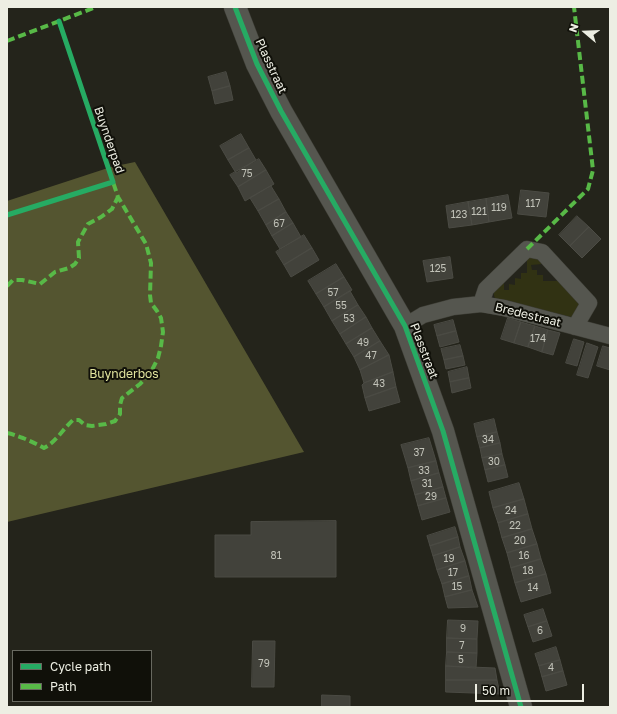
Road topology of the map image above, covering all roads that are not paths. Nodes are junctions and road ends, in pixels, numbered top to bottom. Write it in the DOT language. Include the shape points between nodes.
graph roads {
  1 [pos="235,7"];
  2 [pos="481,304"];
  3 [pos="405,326"];
  4 [pos="575,327"];
  5 [pos="610,336"];
  6 [pos="521,707"];
  1 -- 3 [label="street, Plasstraat" via="257,64 281,111"];
  2 -- 3 [label="street, Bredestraat" via="452,307 423,315"];
  2 -- 4 [label="street, Bredestraat"];
  2 -- 4 [label="street, Bredestraat" via="486,289 527,249 542,252 589,303"];
  3 -- 6 [label="street, Plasstraat" via="443,431"];
  4 -- 5 [label="street, Bredestraat"];
}
